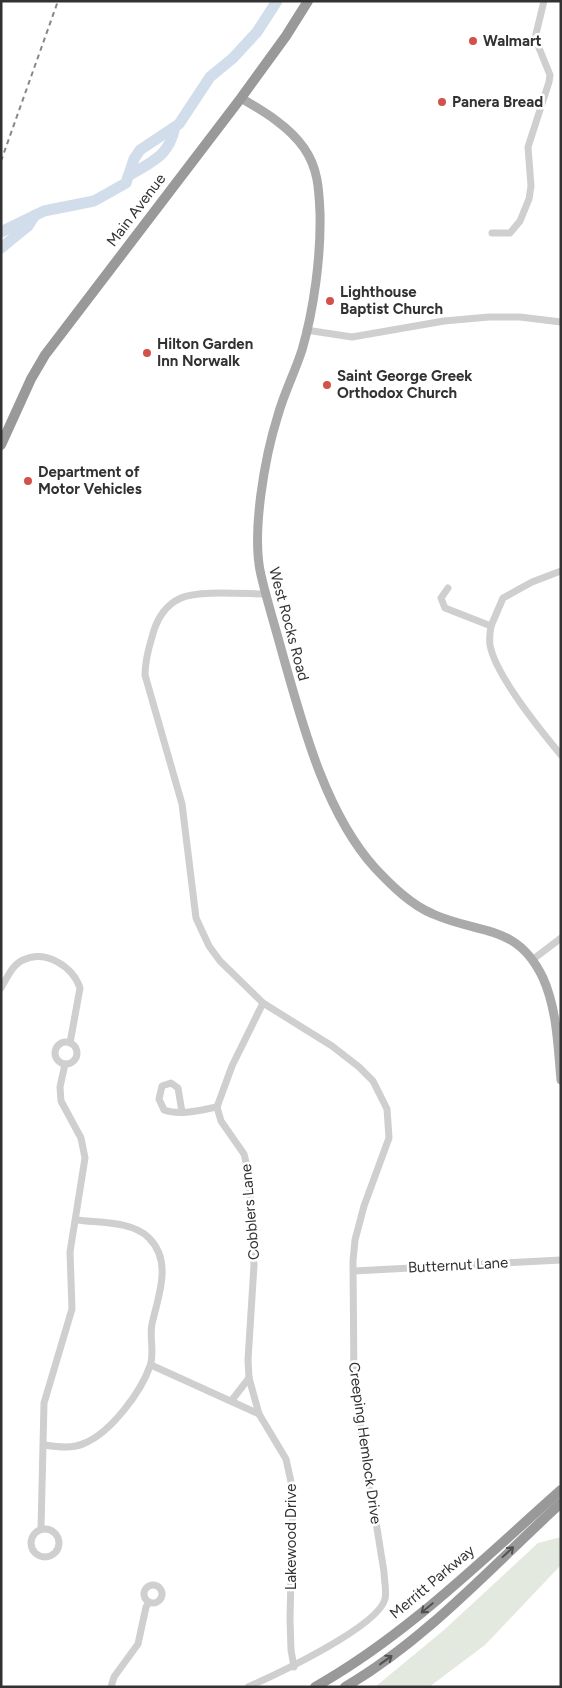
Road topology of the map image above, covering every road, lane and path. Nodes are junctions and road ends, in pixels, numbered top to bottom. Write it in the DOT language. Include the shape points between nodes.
graph roads {
  1 [pos="308,1"];
  2 [pos="544,1"];
  3 [pos="240,98"];
  4 [pos="492,233"];
  5 [pos="561,322"];
  6 [pos="306,330"];
  7 [pos="1,445"];
  8 [pos="561,571"];
  9 [pos="448,588"];
  10 [pos="266,594"];
  11 [pos="490,626"];
  12 [pos="561,755"];
  13 [pos="561,938"];
  14 [pos="532,960"];
  15 [pos="1,988"];
  16 [pos="263,1003"];
  17 [pos="70,1043"];
  18 [pos="63,1064"];
  19 [pos="561,1080"];
  20 [pos="217,1107"];
  21 [pos="182,1112"];
  22 [pos="77,1220"];
  23 [pos="561,1260"];
  24 [pos="354,1271"];
  25 [pos="151,1365"];
  26 [pos="249,1378"];
  27 [pos="232,1400"];
  28 [pos="259,1414"];
  29 [pos="44,1445"];
  30 [pos="561,1490"];
  31 [pos="561,1503"];
  32 [pos="41,1529"];
  33 [pos="149,1602"];
  34 [pos="294,1667"];
  35 [pos="111,1687"];
  36 [pos="248,1687"];
  37 [pos="315,1687"];
  38 [pos="345,1687"];
  1 -- 3 [label="highway, Main Avenue"];
  2 -- 4 [label="street" via="535,38 550,82 528,147 529,199 520,221 510,233"];
  3 -- 6 [label="main road, West Rocks Road" via="297,139 317,175 320,246"];
  3 -- 7 [label="highway, Main Avenue" via="45,355 30,379"];
  5 -- 6 [label="street" via="520,316 489,317 433,322 352,337"];
  6 -- 10 [label="main road, West Rocks Road" via="277,418 260,508 257,548"];
  8 -- 11 [label="street" via="503,598"];
  9 -- 11 [label="street" via="441,598 445,608"];
  10 -- 14 [label="main road, West Rocks Road" via="304,724 335,805 352,839 375,868 417,905 433,914 504,935 518,944"];
  10 -- 16 [label="street, Creeping Hemlock Drive" via="182,597 167,608 155,626 145,664 148,689 182,804 198,924 220,961"];
  11 -- 12 [label="street" via="490,645 496,661 533,721"];
  13 -- 14 [label="street"];
  14 -- 19 [label="main road, West Rocks Road" via="548,993"];
  15 -- 17 [label="street" via="14,966 23,960 40,957 65,966 80,988"];
  16 -- 20 [label="street" via="232,1066"];
  16 -- 24 [label="street, Creeping Hemlock Drive" via="347,1056 373,1080 384,1099 389,1138 355,1240"];
  17 -- 18 [label="street" via="77,1055 72,1062"];
  17 -- 18 [label="street" via="60,1044 56,1049 55,1056"];
  18 -- 22 [label="street" via="61,1101 81,1138 85,1158"];
  20 -- 21 [label="street"];
  20 -- 26 [label="street, Cobblers Lane" via="221,1121 244,1154 249,1174 254,1265"];
  21 -- 21 [label="street" via="169,1112 161,1107 162,1086 171,1083 178,1088"];
  22 -- 25 [label="street" via="133,1228 157,1248 162,1272 150,1334"];
  22 -- 29 [label="street" via="70,1252 72,1309 47,1389"];
  23 -- 24 [label="street, Butternut Lane"];
  24 -- 34 [label="street, Creeping Hemlock Drive" via="354,1385 385,1599 374,1616"];
  25 -- 27 [label="street"];
  25 -- 29 [label="street" via="130,1402 95,1437 71,1446"];
  26 -- 27 [label="street"];
  26 -- 28 [label="street, Cobblers Lane"];
  27 -- 28 [label="street"];
  28 -- 34 [label="street, Lakewood Drive" via="286,1459 291,1475 290,1627"];
  29 -- 32 [label="street"];
  30 -- 37 [label="highway, Merritt Parkway, one-way" via="376,1648"];
  38 -- 31 [label="highway, Merritt Parkway, one-way" via="399,1651"];
  32 -- 32 [label="street" via="33,1534 30,1545 36,1555 47,1558 56,1552 59,1541 53,1531"];
  33 -- 35 [label="street" via="138,1644 114,1677"];
  34 -- 36 [label="street, Creeping Hemlock Drive"];
}
